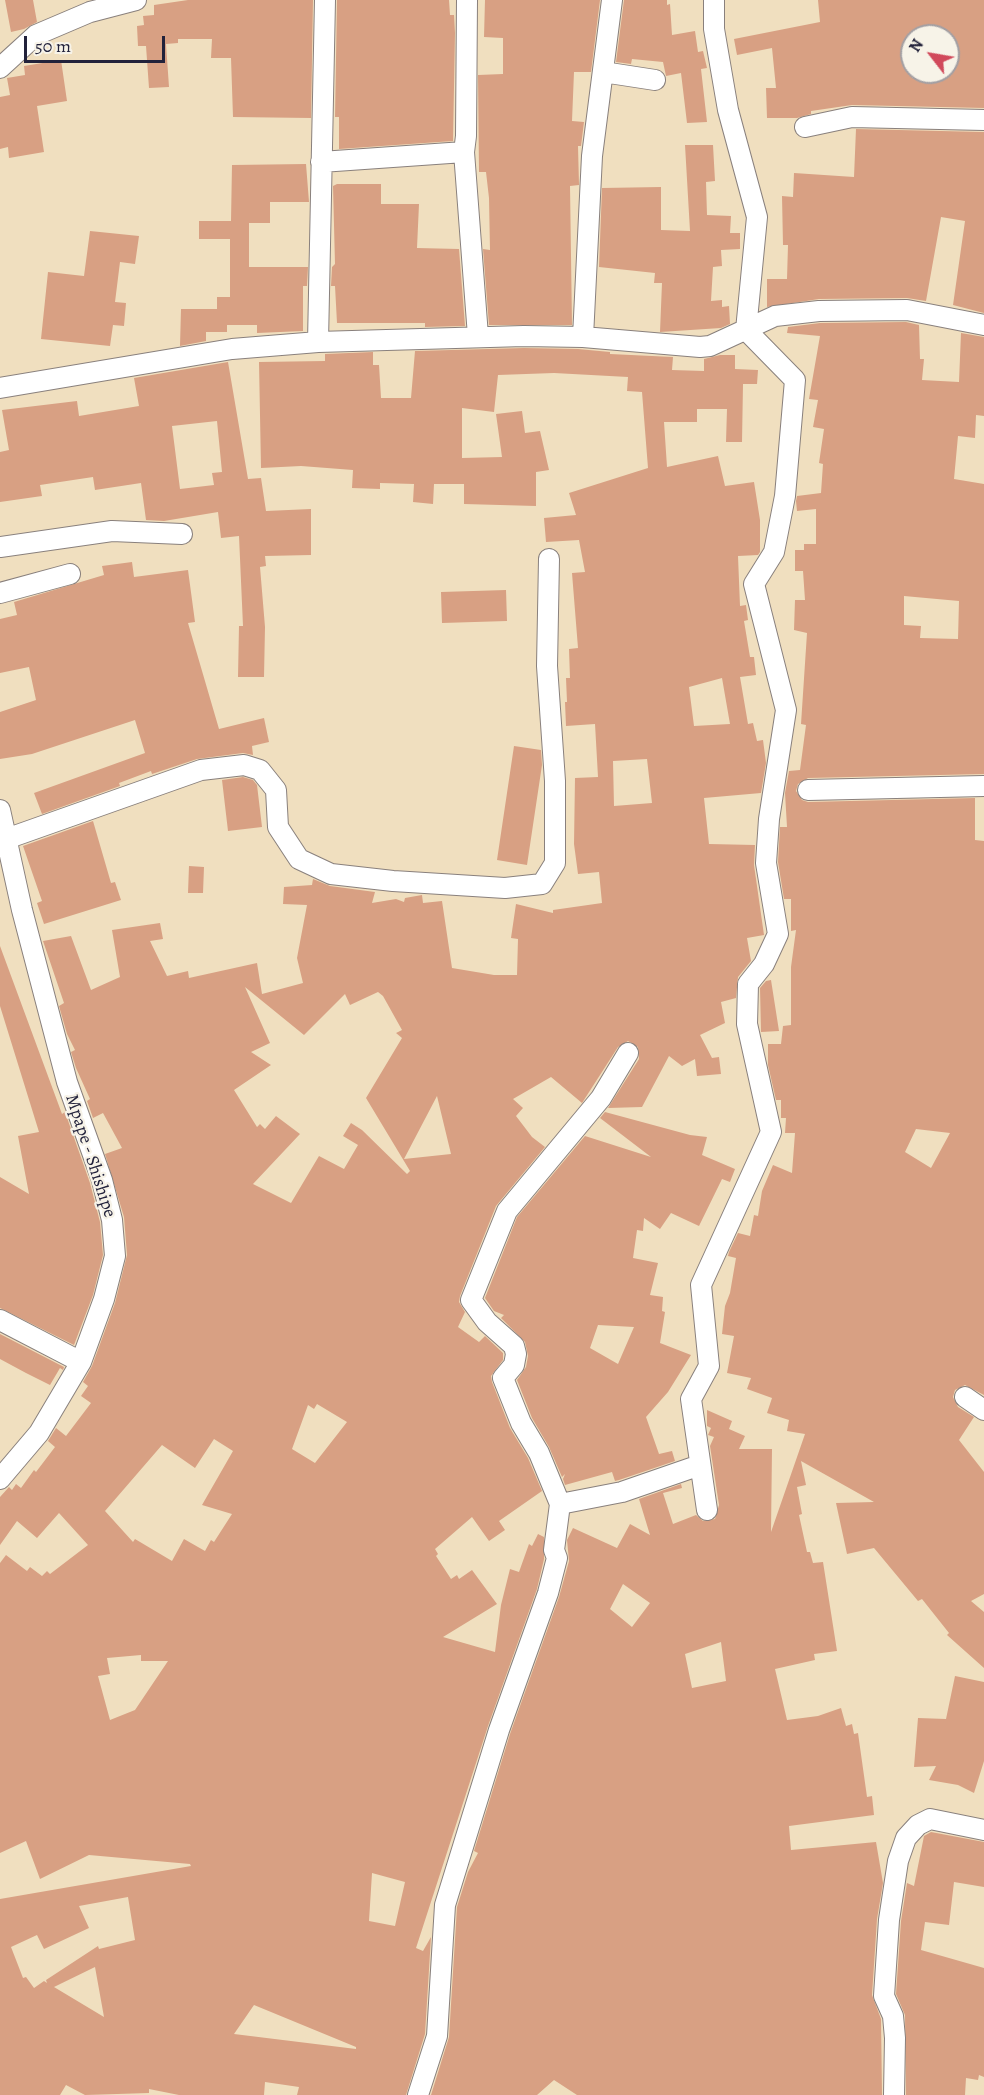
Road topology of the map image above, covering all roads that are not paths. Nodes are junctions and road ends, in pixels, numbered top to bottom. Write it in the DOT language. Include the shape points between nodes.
graph roads {
  1 [pos="136,0"];
  2 [pos="325,0"];
  3 [pos="467,0"];
  4 [pos="612,0"];
  5 [pos="714,0"];
  6 [pos="0,68"];
  7 [pos="603,72"];
  8 [pos="655,80"];
  9 [pos="984,120"];
  10 [pos="805,127"];
  11 [pos="464,152"];
  12 [pos="321,162"];
  13 [pos="984,325"];
  14 [pos="746,330"];
  15 [pos="478,336"];
  16 [pos="583,338"];
  17 [pos="318,342"];
  18 [pos="0,388"];
  19 [pos="182,534"];
  20 [pos="0,547"];
  21 [pos="549,559"];
  22 [pos="70,574"];
  23 [pos="0,593"];
  24 [pos="984,786"];
  25 [pos="808,790"];
  26 [pos="0,812"];
  27 [pos="6,839"];
  28 [pos="628,1053"];
  29 [pos="0,1320"];
  30 [pos="81,1362"];
  31 [pos="965,1397"];
  32 [pos="984,1410"];
  33 [pos="700,1465"];
  34 [pos="0,1479"];
  35 [pos="560,1504"];
  36 [pos="707,1510"];
  37 [pos="984,1830"];
  38 [pos="418,2095"];
  39 [pos="894,2095"];
  1 -- 6 [label="street" via="90,12 36,35"];
  2 -- 12 [label="street"];
  3 -- 11 [label="street"];
  4 -- 7 [label="street"];
  5 -- 14 [label="street" via="714,29 728,110 757,217"];
  7 -- 8 [label="street"];
  7 -- 16 [label="street" via="592,156"];
  9 -- 10 [label="street" via="852,117"];
  11 -- 12 [label="street"];
  11 -- 15 [label="street"];
  12 -- 17 [label="street"];
  13 -- 14 [label="street" via="907,310 819,311 775,316"];
  14 -- 16 [label="street" via="700,347"];
  14 -- 33 [label="street" via="795,380 785,496 774,552 754,584 786,710 766,863 778,934 764,964 748,984 747,1024 771,1132 702,1285 709,1366 691,1399"];
  15 -- 16 [label="street"];
  15 -- 17 [label="street"];
  17 -- 18 [label="street" via="232,349"];
  19 -- 20 [label="street" via="112,531"];
  21 -- 27 [label="street" via="547,666 555,781 555,863 542,884 505,888 331,874 299,859 278,827 276,790 260,770 244,765 201,770"];
  22 -- 23 [label="street"];
  24 -- 25 [label="street"];
  26 -- 27 [label="street, Mpape - Shishipe"];
  27 -- 30 [label="street, Mpape - Shishipe" via="67,1083 112,1220 115,1256"];
  28 -- 35 [label="street" via="601,1098 507,1211 471,1300 487,1322 514,1346 514,1365 503,1378"];
  29 -- 30 [label="street"];
  30 -- 34 [label="street, Mpape - Shishipe" via="39,1433"];
  31 -- 32 [label="street"];
  33 -- 35 [label="street" via="622,1492"];
  33 -- 36 [label="street"];
  35 -- 38 [label="street" via="554,1550 558,1558 548,1593 499,1730 445,1905 437,2036"];
  37 -- 39 [label="street" via="930,1820 918,1825 906,1838 898,1861 884,1996 893,2016"];
}
